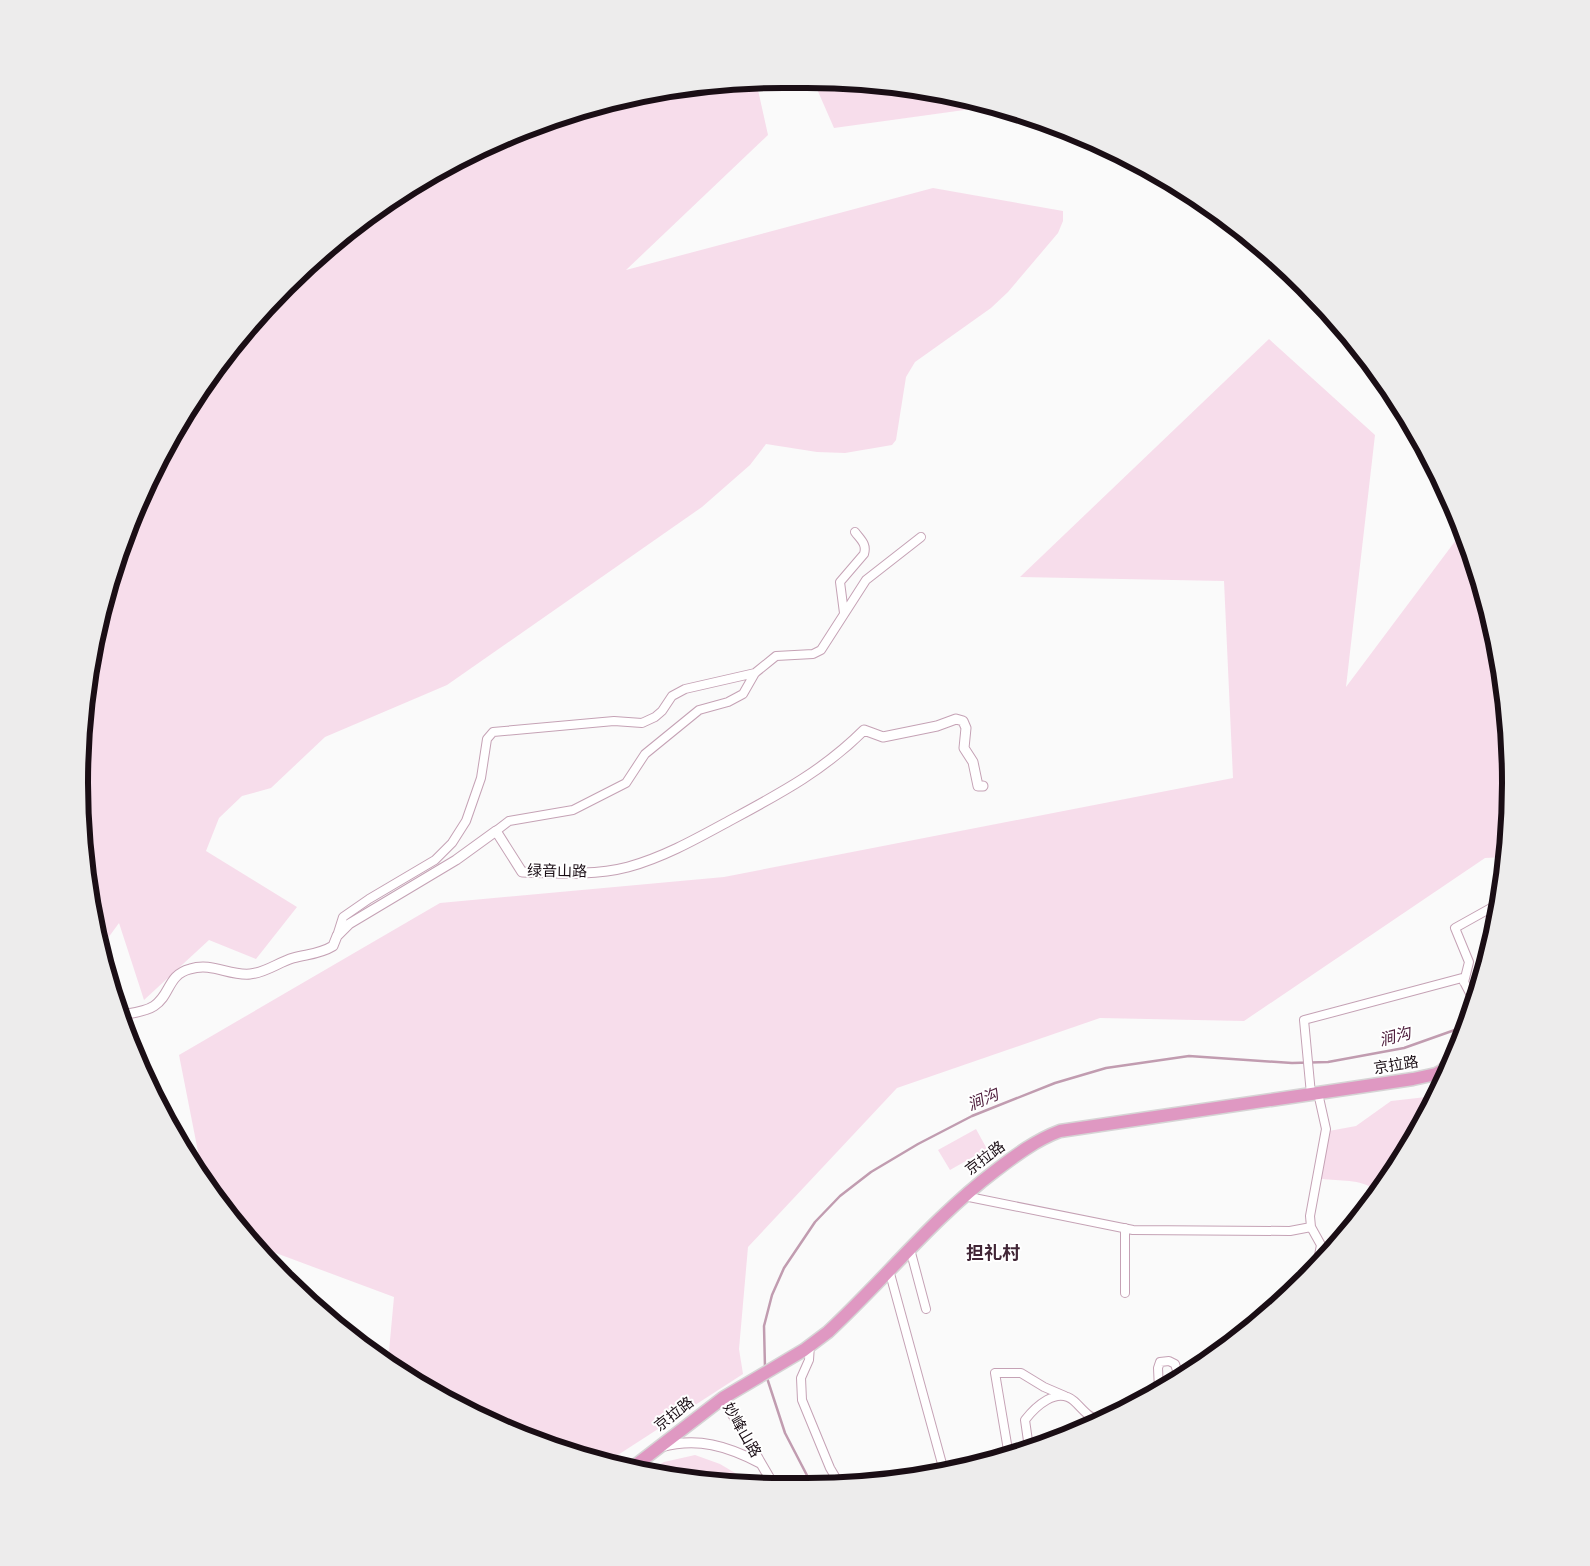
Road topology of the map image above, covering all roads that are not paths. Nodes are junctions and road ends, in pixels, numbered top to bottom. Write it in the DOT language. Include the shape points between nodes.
graph roads {
  1 [pos="855,532"];
  2 [pos="921,537"];
  3 [pos="844,613"];
  4 [pos="755,673"];
  5 [pos="983,786"];
  6 [pos="496,831"];
  7 [pos="1491,908"];
  8 [pos="337,936"];
  9 [pos="1464,982"];
  10 [pos="1470,993"];
  11 [pos="127,1014"];
  12 [pos="1440,1071"];
  13 [pos="1314,1093"];
  14 [pos="962,1196"];
  15 [pos="1311,1227"];
  16 [pos="1125,1228"];
  17 [pos="910,1249"];
  18 [pos="1319,1253"];
  19 [pos="889,1270"];
  20 [pos="1125,1293"];
  21 [pos="926,1309"];
  22 [pos="810,1345"];
  23 [pos="1177,1371"];
  24 [pos="1159,1383"];
  25 [pos="727,1395"];
  26 [pos="1065,1396"];
  27 [pos="1092,1418"];
  28 [pos="1028,1443"];
  29 [pos="656,1449"];
  30 [pos="1008,1449"];
  31 [pos="638,1463"];
  32 [pos="760,1463"];
  33 [pos="942,1465"];
  34 [pos="836,1477"];
  35 [pos="769,1478"];
  1 -- 3 [label="street" via="865,549 840,582"];
  2 -- 3 [label="street" via="866,580"];
  3 -- 4 [label="street" via="821,650 813,654 776,656"];
  4 -- 6 [label="street" via="743,694 699,710 645,754 626,783 573,810 509,821"];
  4 -- 8 [label="street" via="686,689 672,696 655,717 642,723 614,720 493,732 487,738 481,778 466,821 452,843 435,860 343,917"];
  5 -- 6 [label="street, 绿音山路" via="978,786 973,762 964,748 966,728 963,721 956,719 883,737 864,730 793,787 678,848 627,867 586,873 522,872"];
  6 -- 8 [label="street" via="456,860 349,924"];
  7 -- 9 [label="street" via="1455,928 1468,962"];
  8 -- 11 [label="street" via="333,946 320,954 294,958 251,974 214,967 178,972 157,1004"];
  9 -- 10 [label="street"];
  9 -- 13 [label="street" via="1462,978 1304,1020 1308,1076"];
  12 -- 13 [label="highway, 京拉路"];
  13 -- 14 [label="highway, 京拉路" via="1060,1131 1028,1147"];
  13 -- 15 [label="street" via="1326,1129 1312,1196"];
  14 -- 16 [label="street"];
  14 -- 17 [label="highway, 京拉路"];
  15 -- 16 [label="street" via="1290,1231"];
  15 -- 18 [label="street" via="1321,1245"];
  16 -- 20 [label="street"];
  17 -- 19 [label="highway, 京拉路"];
  17 -- 21 [label="street"];
  19 -- 22 [label="highway, 京拉路" via="846,1316"];
  19 -- 33 [label="street"];
  22 -- 25 [label="highway, 京拉路"];
  22 -- 34 [label="street" via="800,1378 802,1400"];
  23 -- 24 [label="street" via="1175,1364 1160,1362"];
  25 -- 29 [label="highway, 京拉路"];
  25 -- 32 [label="street, 妙峰山路"];
  26 -- 27 [label="street"];
  26 -- 28 [label="street" via="1047,1400 1025,1420"];
  26 -- 30 [label="street" via="1021,1373 995,1373"];
  29 -- 31 [label="highway, 京拉路"];
  29 -- 32 [label="street, 妙峰山路" via="682,1443 710,1443"];
  32 -- 35 [label="street, 妙峰山路"];
}
